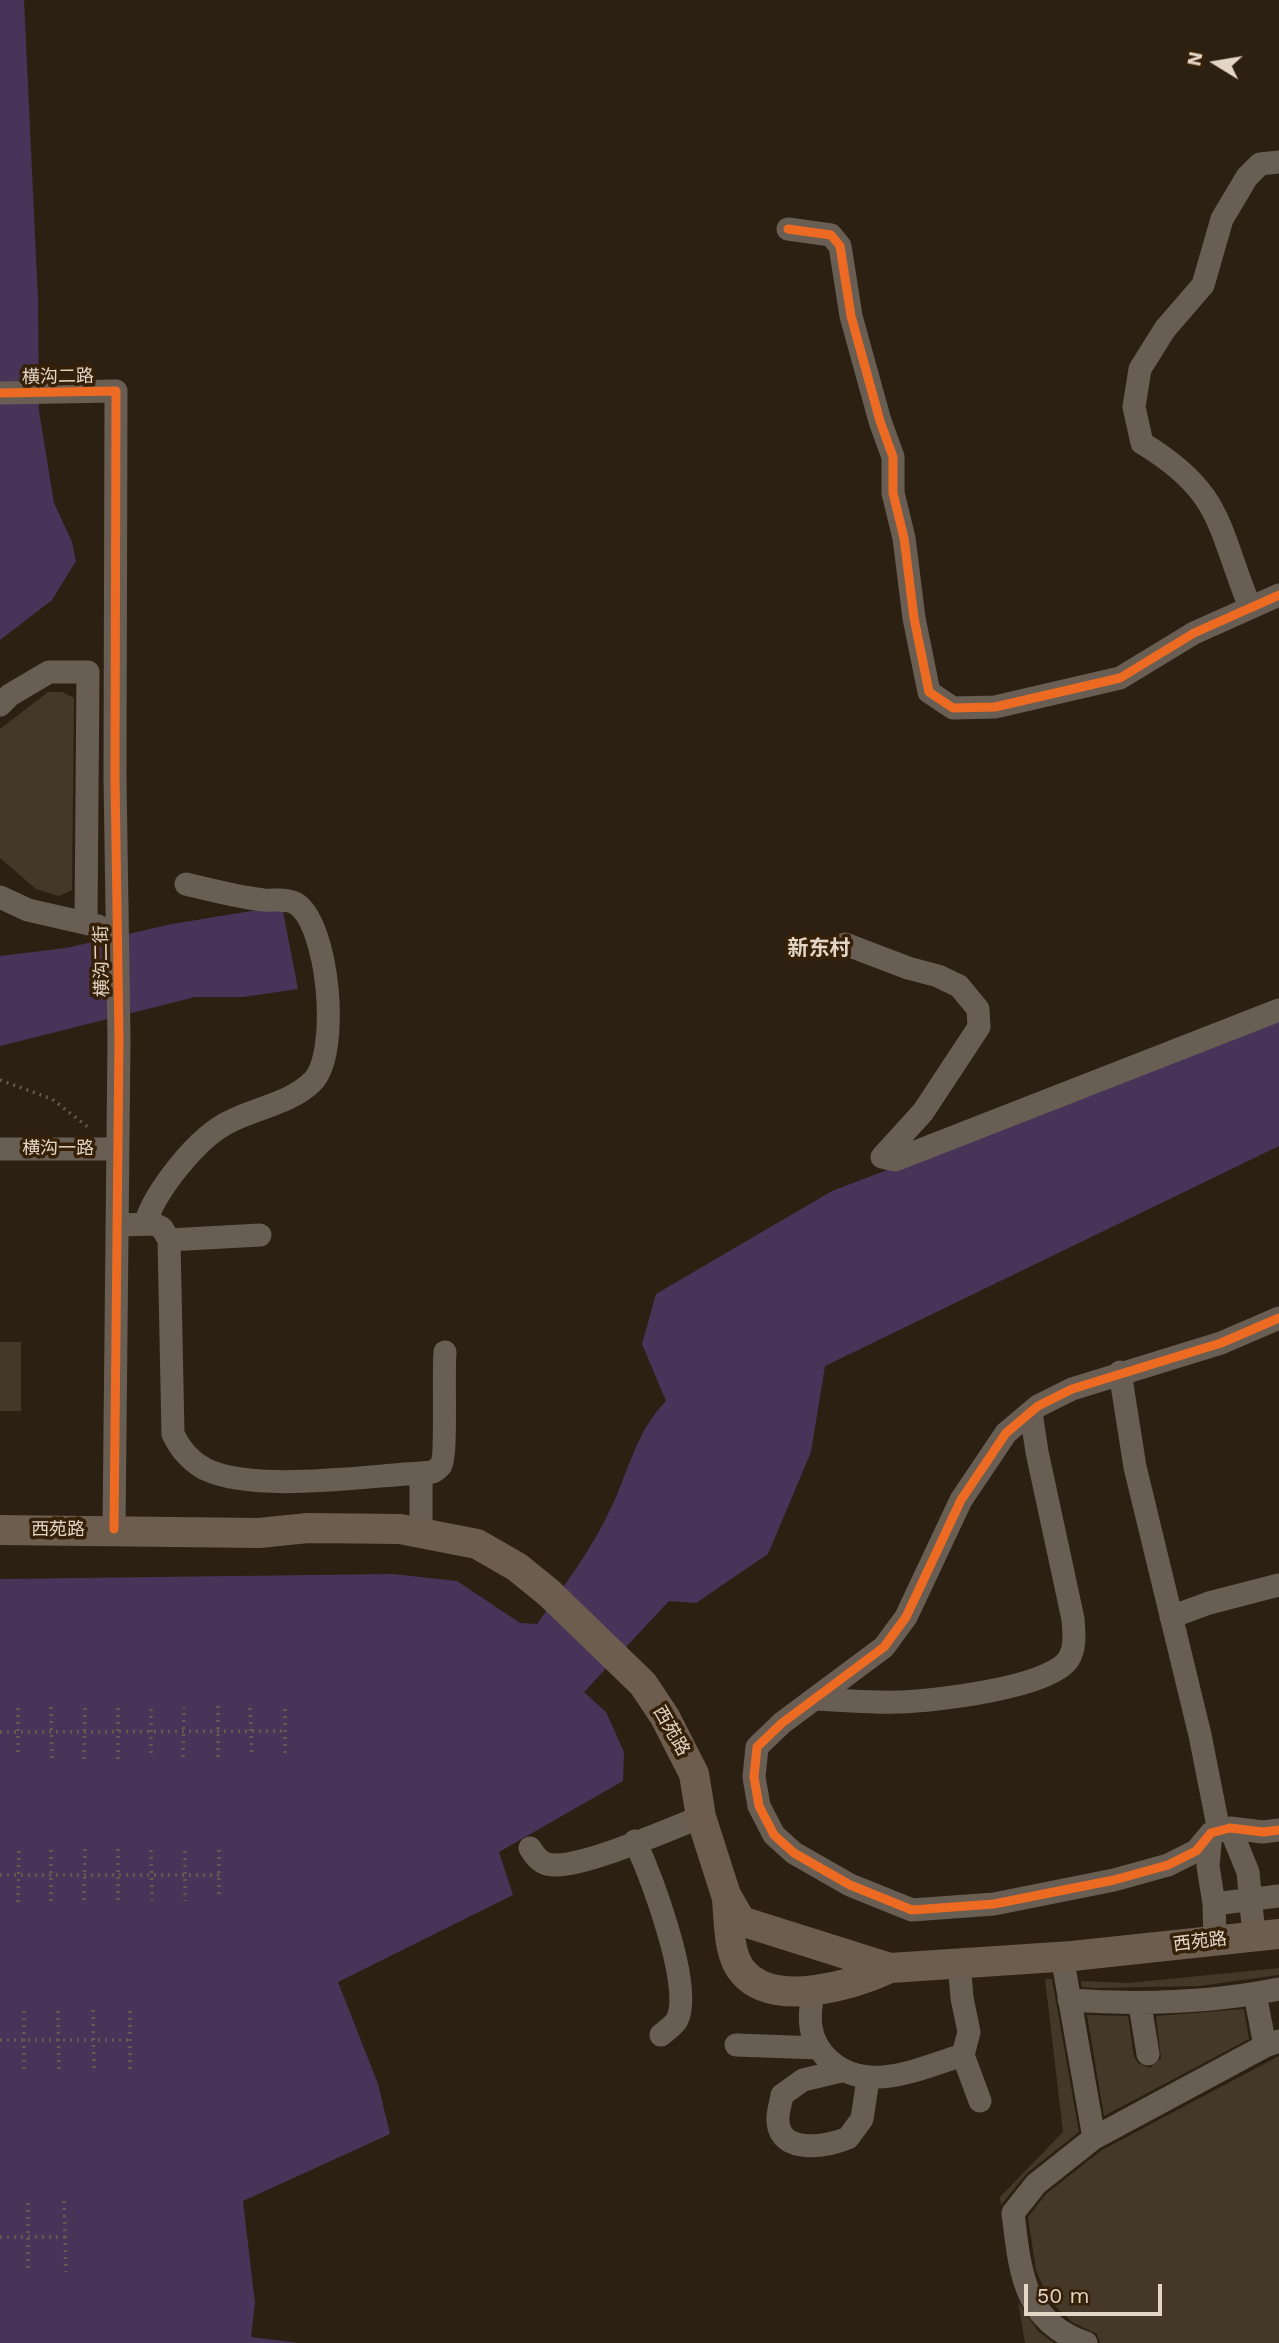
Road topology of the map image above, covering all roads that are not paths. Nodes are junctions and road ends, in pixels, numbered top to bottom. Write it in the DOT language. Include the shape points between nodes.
graph roads {
  1 [pos="1279,162"];
  2 [pos="788,229"];
  3 [pos="116,391"];
  4 [pos="0,393"];
  5 [pos="1279,596"];
  6 [pos="1250,607"];
  7 [pos="0,705"];
  8 [pos="88,741"];
  9 [pos="116,741"];
  10 [pos="186,884"];
  11 [pos="0,897"];
  12 [pos="86,922"];
  13 [pos="117,933"];
  14 [pos="845,944"];
  15 [pos="1279,1010"];
  16 [pos="0,1149"];
  17 [pos="116,1149"];
  18 [pos="145,1224"];
  19 [pos="117,1225"];
  20 [pos="260,1235"];
  21 [pos="169,1240"];
  22 [pos="1279,1318"];
  23 [pos="444,1352"];
  24 [pos="1120,1373"];
  25 [pos="1031,1412"];
  26 [pos="421,1473"];
  27 [pos="114,1529"];
  28 [pos="0,1530"];
  29 [pos="421,1532"];
  30 [pos="1279,1585"];
  31 [pos="1171,1617"];
  32 [pos="814,1699"];
  33 [pos="702,1817"];
  34 [pos="1279,1830"];
  35 [pos="1220,1831"];
  36 [pos="635,1842"];
  37 [pos="530,1849"];
  38 [pos="726,1895"];
  39 [pos="1279,1896"];
  40 [pos="1251,1898"];
  41 [pos="1214,1904"];
  42 [pos="1267,1935"];
  43 [pos="1215,1940"];
  44 [pos="1062,1956"];
  45 [pos="959,1963"];
  46 [pos="890,1968"];
  47 [pos="814,1989"];
  48 [pos="1279,1989"];
  49 [pos="1255,1994"];
  50 [pos="1069,2000"];
  51 [pos="1140,2005"];
  52 [pos="661,2035"];
  53 [pos="1272,2043"];
  54 [pos="736,2045"];
  55 [pos="819,2049"];
  56 [pos="963,2054"];
  57 [pos="1148,2054"];
  58 [pos="841,2071"];
  59 [pos="868,2079"];
  60 [pos="980,2101"];
  61 [pos="1094,2138"];
  62 [pos="1086,2343"];
  1 -- 6 [label="street" via="1260,164 1235,195 1222,219 1202,285 1165,329 1140,369 1134,407 1142,443 1173,462 1213,507"];
  2 -- 6 [label="street" via="831,235 839,246 851,316 893,457 893,493 929,692 953,708 995,707 1120,678 1194,633"];
  3 -- 4 [label="street, 横沟二路"];
  3 -- 9 [label="street, 横沟二街"];
  5 -- 6 [label="street"];
  7 -- 8 [label="street" via="49,672 88,672"];
  8 -- 9 [label="street"];
  8 -- 12 [label="street"];
  9 -- 13 [label="street, 横沟二街"];
  10 -- 18 [label="street" via="297,904 308,918 325,974 329,1043 313,1082 230,1121 194,1146 152,1201"];
  11 -- 12 [label="street" via="28,911"];
  12 -- 13 [label="street"];
  13 -- 17 [label="street, 横沟二街"];
  14 -- 15 [label="street" via="960,986 978,1009 979,1027 923,1112 882,1157 895,1160"];
  16 -- 17 [label="street, 横沟一路"];
  17 -- 19 [label="street, 横沟二街"];
  18 -- 19 [label="street"];
  18 -- 21 [label="street" via="162,1228"];
  19 -- 27 [label="street, 横沟二街"];
  20 -- 21 [label="street"];
  21 -- 26 [label="street" via="173,1434 192,1460 229,1477 268,1480"];
  22 -- 24 [label="street" via="1221,1343"];
  23 -- 26 [label="street" via="442,1464 433,1472"];
  24 -- 25 [label="street" via="1072,1389"];
  24 -- 31 [label="street" via="1135,1467"];
  25 -- 32 [label="street" via="1006,1433 967,1490 906,1617 884,1647"];
  25 -- 32 [label="street" via="1073,1619 1074,1646 1068,1659 1059,1670 1008,1688 900,1702"];
  26 -- 29 [label="street"];
  27 -- 28 [label="main road, 西苑路"];
  27 -- 29 [label="main road, 西苑路"];
  29 -- 33 [label="main road, 西苑路" via="477,1544 517,1567 643,1684 694,1774"];
  30 -- 31 [label="street"];
  31 -- 35 [label="street"];
  32 -- 35 [label="street" via="757,1747 754,1777 759,1805 774,1835 794,1853 850,1885 912,1910 994,1904 1114,1880 1168,1865"];
  33 -- 36 [label="street"];
  33 -- 38 [label="main road, 西苑路"];
  34 -- 35 [label="street"];
  35 -- 40 [label="street" via="1244,1856"];
  35 -- 41 [label="street" via="1208,1866"];
  36 -- 37 [label="street" via="555,1866 538,1861"];
  36 -- 52 [label="street" via="649,1872 676,1966 677,2020"];
  38 -- 46 [label="main road, 西苑路" via="741,1921"];
  38 -- 47 [label="main road" via="732,1944 741,1970 757,1985 784,1991"];
  39 -- 40 [label="street"];
  40 -- 41 [label="street"];
  40 -- 42 [label="street"];
  41 -- 43 [label="street"];
  42 -- 43 [label="main road, 西苑路"];
  43 -- 44 [label="main road, 西苑路"];
  44 -- 45 [label="main road, 西苑路"];
  44 -- 50 [label="street"];
  45 -- 46 [label="main road, 西苑路"];
  45 -- 56 [label="street" via="969,2032"];
  46 -- 47 [label="main road" via="858,1983"];
  47 -- 55 [label="street" via="809,2019"];
  48 -- 49 [label="street"];
  49 -- 51 [label="street"];
  49 -- 53 [label="street"];
  50 -- 51 [label="street"];
  50 -- 61 [label="street"];
  51 -- 57 [label="street"];
  53 -- 61 [label="street"];
  54 -- 55 [label="street"];
  55 -- 58 [label="street"];
  56 -- 59 [label="street" via="899,2075"];
  56 -- 60 [label="street"];
  58 -- 59 [label="street"];
  58 -- 59 [label="street" via="803,2080 782,2095 778,2125 786,2138 809,2148 848,2138 862,2119"];
  61 -- 62 [label="street" via="1036,2184 1013,2213 1020,2267 1037,2313 1064,2336"];
}
